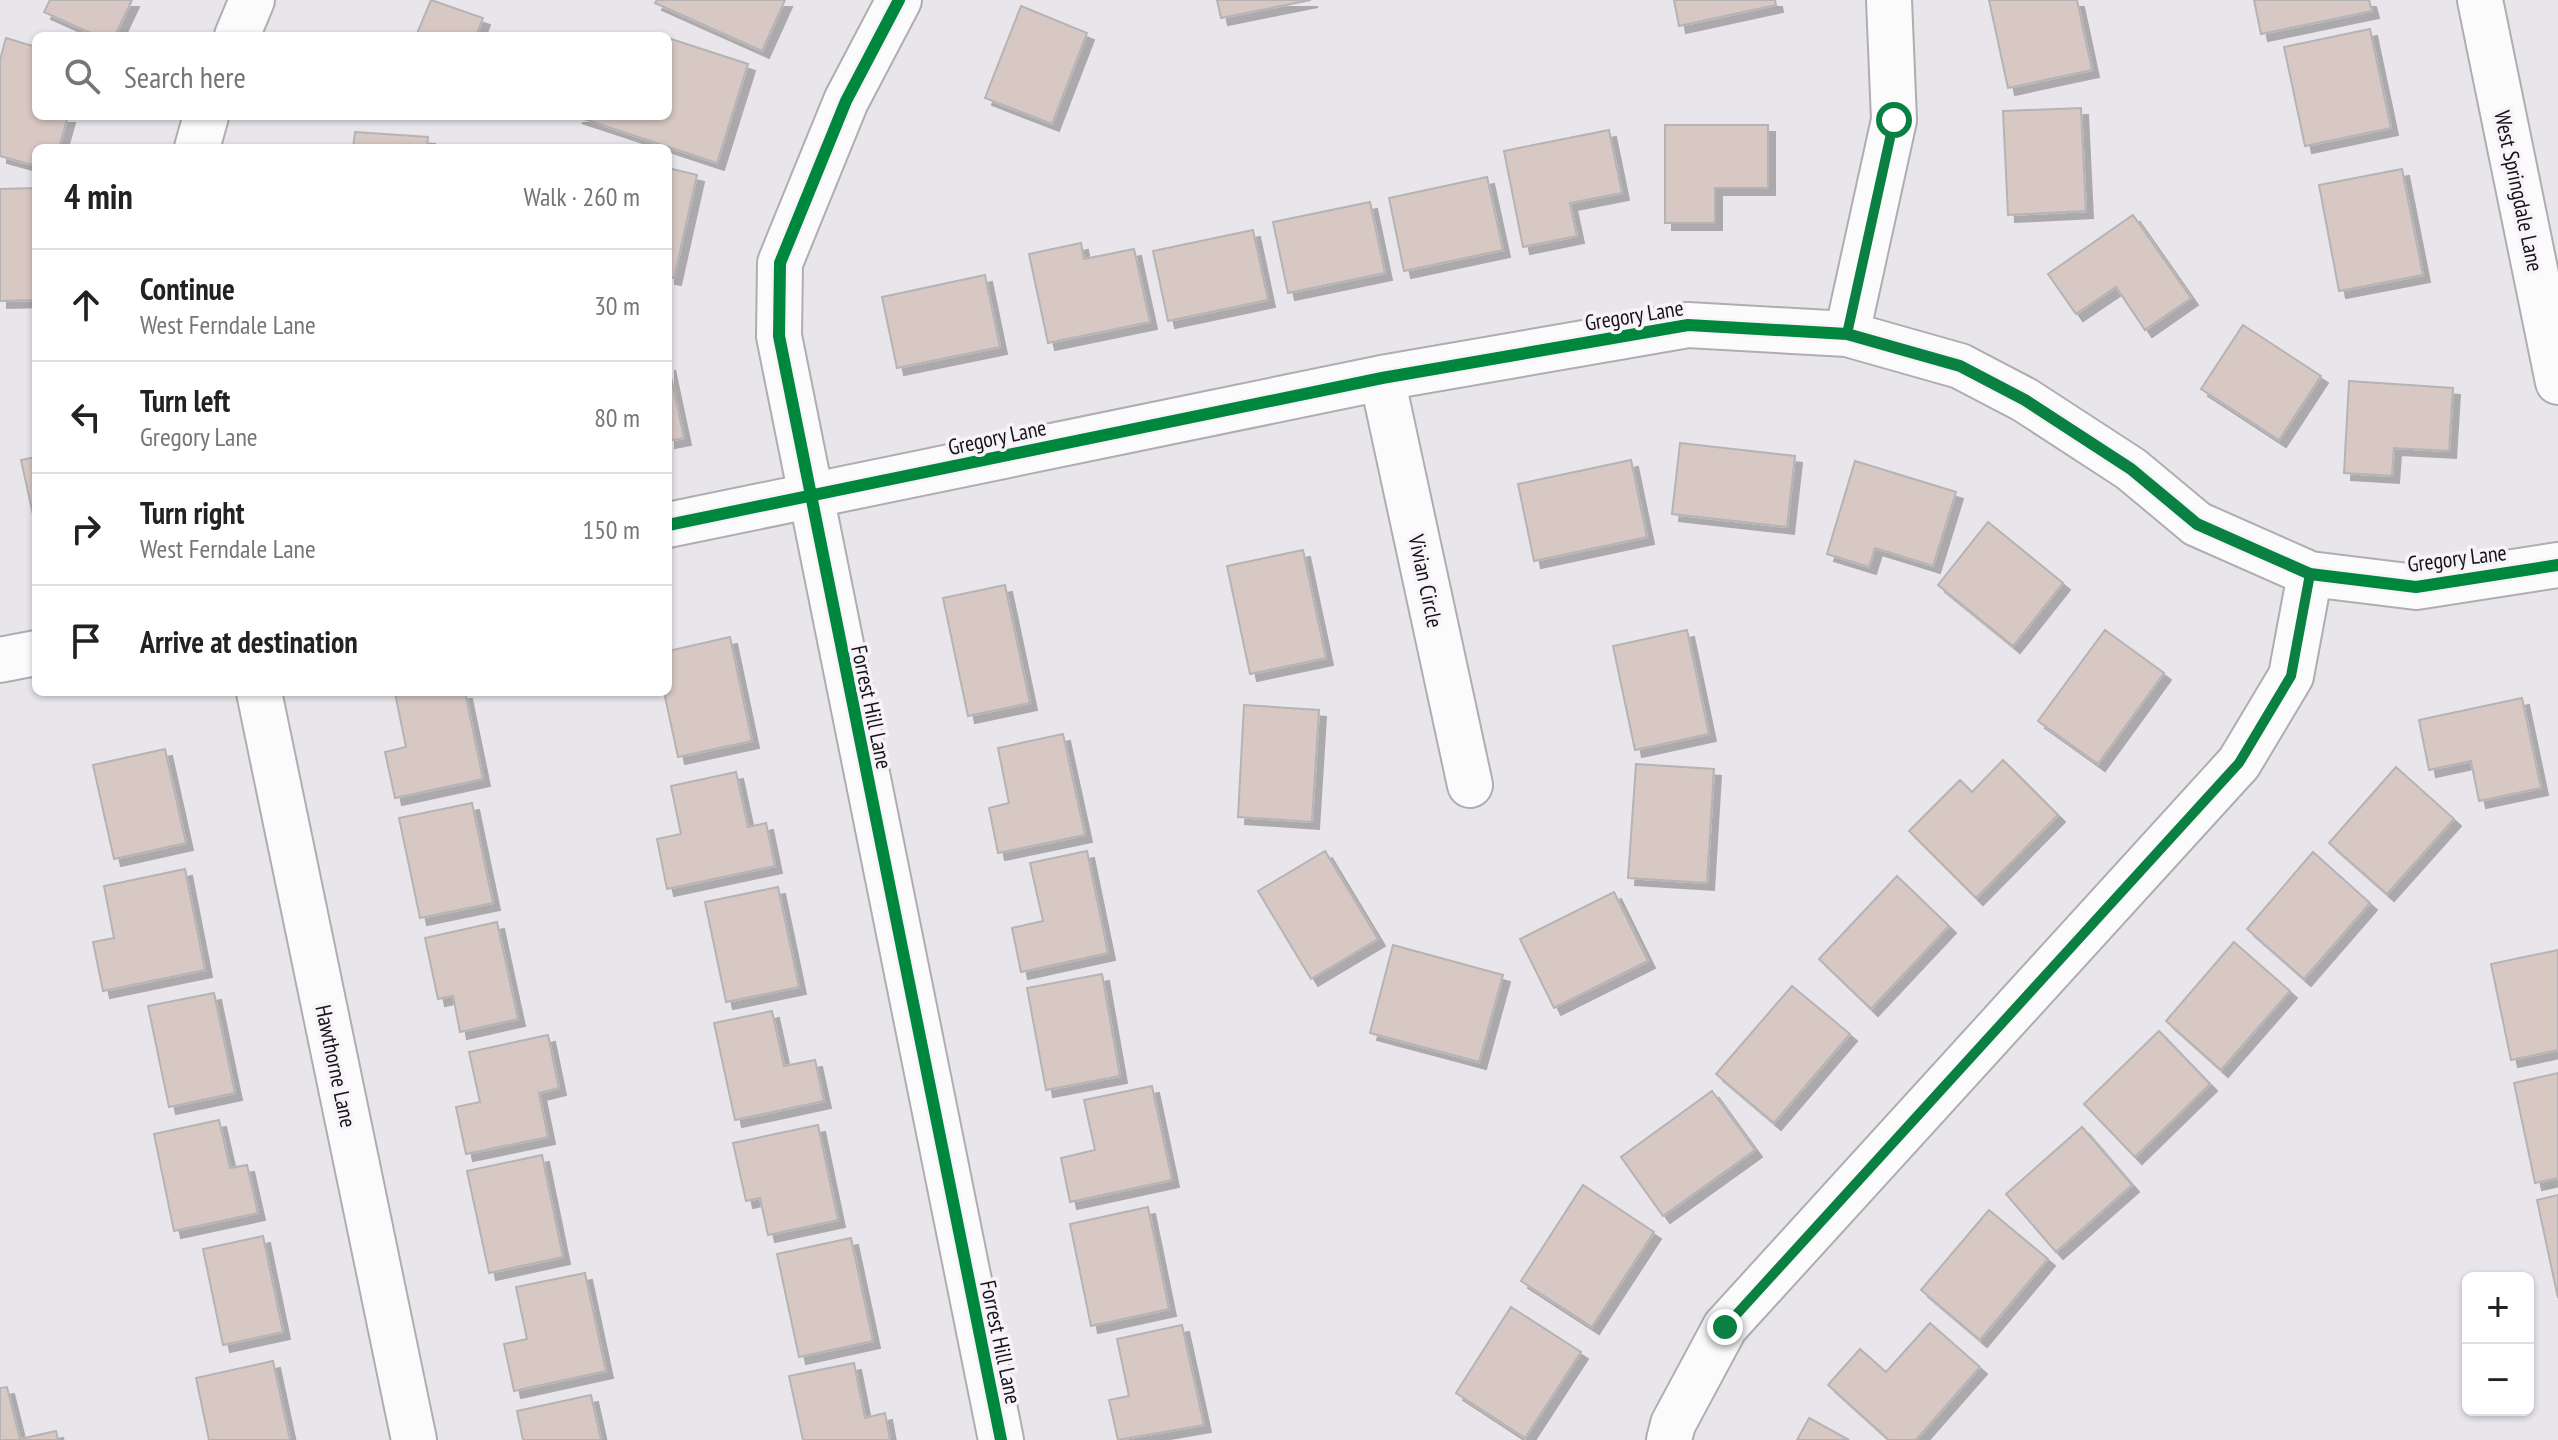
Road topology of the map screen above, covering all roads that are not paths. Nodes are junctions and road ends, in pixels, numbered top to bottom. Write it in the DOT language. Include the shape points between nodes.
graph roads {
  1 [pos="252,0"];
  2 [pos="899,0"];
  3 [pos="1889,0"];
  4 [pos="2480,0"];
  5 [pos="239,32"];
  6 [pos="205,120"];
  7 [pos="198,144"];
  8 [pos="1847,334"];
  9 [pos="1382,378"];
  10 [pos="2558,382"];
  11 [pos="808,497"];
  12 [pos="672,524"];
  13 [pos="2558,565"];
  14 [pos="2310,574"];
  15 [pos="32,654"];
  16 [pos="0,660"];
  17 [pos="260,696"];
  18 [pos="1470,785"];
  19 [pos="414,1440"];
  20 [pos="1001,1440"];
  21 [pos="1669,1440"];
  1 -- 5 [label="street"];
  2 -- 11 [label="street, Forrest Hill Lane" via="846,101 780,263 779,336"];
  3 -- 8 [label="street" via="1894,120"];
  4 -- 10 [label="street, West Springdale Lane"];
  6 -- 7 [label="street"];
  8 -- 9 [label="street, Gregory Lane" via="1688,325"];
  8 -- 14 [label="street, Gregory Lane" via="1960,366 2131,469 2197,524"];
  9 -- 11 [label="street, Gregory Lane"];
  9 -- 18 [label="street, Vivian Circle"];
  11 -- 12 [label="street, Gregory Lane"];
  11 -- 20 [label="street, Forrest Hill Lane"];
  13 -- 14 [label="street, Gregory Lane" via="2416,587"];
  14 -- 21 [label="street" via="2291,676 2239,763 1725,1327"];
  15 -- 16 [label="street"];
  17 -- 19 [label="street, Hawthorne Lane"];
}
